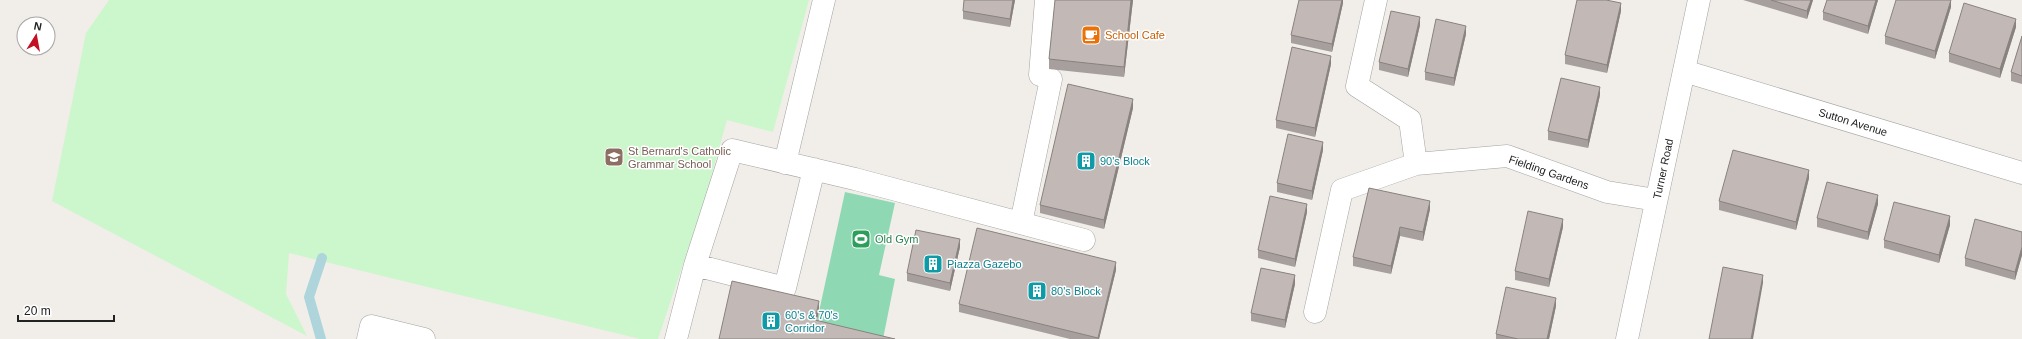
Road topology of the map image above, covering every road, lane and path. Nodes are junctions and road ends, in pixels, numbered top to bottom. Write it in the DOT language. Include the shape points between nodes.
graph roads {
  1 [pos="824,0"];
  2 [pos="1046,0"];
  3 [pos="1376,0"];
  4 [pos="1700,0"];
  5 [pos="1684,71"];
  6 [pos="785,163"];
  7 [pos="1416,164"];
  8 [pos="814,169"];
  9 [pos="2022,173"];
  10 [pos="1656,200"];
  11 [pos="1021,223"];
  12 [pos="1084,240"];
  13 [pos="695,265"];
  14 [pos="1315,312"];
  15 [pos="368,339"];
  16 [pos="424,339"];
  17 [pos="676,339"];
  18 [pos="1627,339"];
  1 -- 6 [label="street"];
  2 -- 11 [label="street" via="1040,75 1051,79"];
  3 -- 7 [label="street" via="1357,86 1410,120"];
  4 -- 5 [label="street, Turner Road"];
  5 -- 9 [label="street, Sutton Avenue"];
  5 -- 10 [label="street, Turner Road"];
  6 -- 8 [label="street"];
  6 -- 13 [label="street" via="732,150"];
  7 -- 10 [label="street, Fielding Gardens" via="1507,156 1607,192"];
  7 -- 14 [label="street, Fielding Gardens" via="1342,190"];
  8 -- 11 [label="street"];
  8 -- 13 [label="street" via="785,288"];
  10 -- 18 [label="street, Turner Road"];
  11 -- 12 [label="street"];
  13 -- 17 [label="street"];
  15 -- 16 [label="street" via="371,326"];
}
